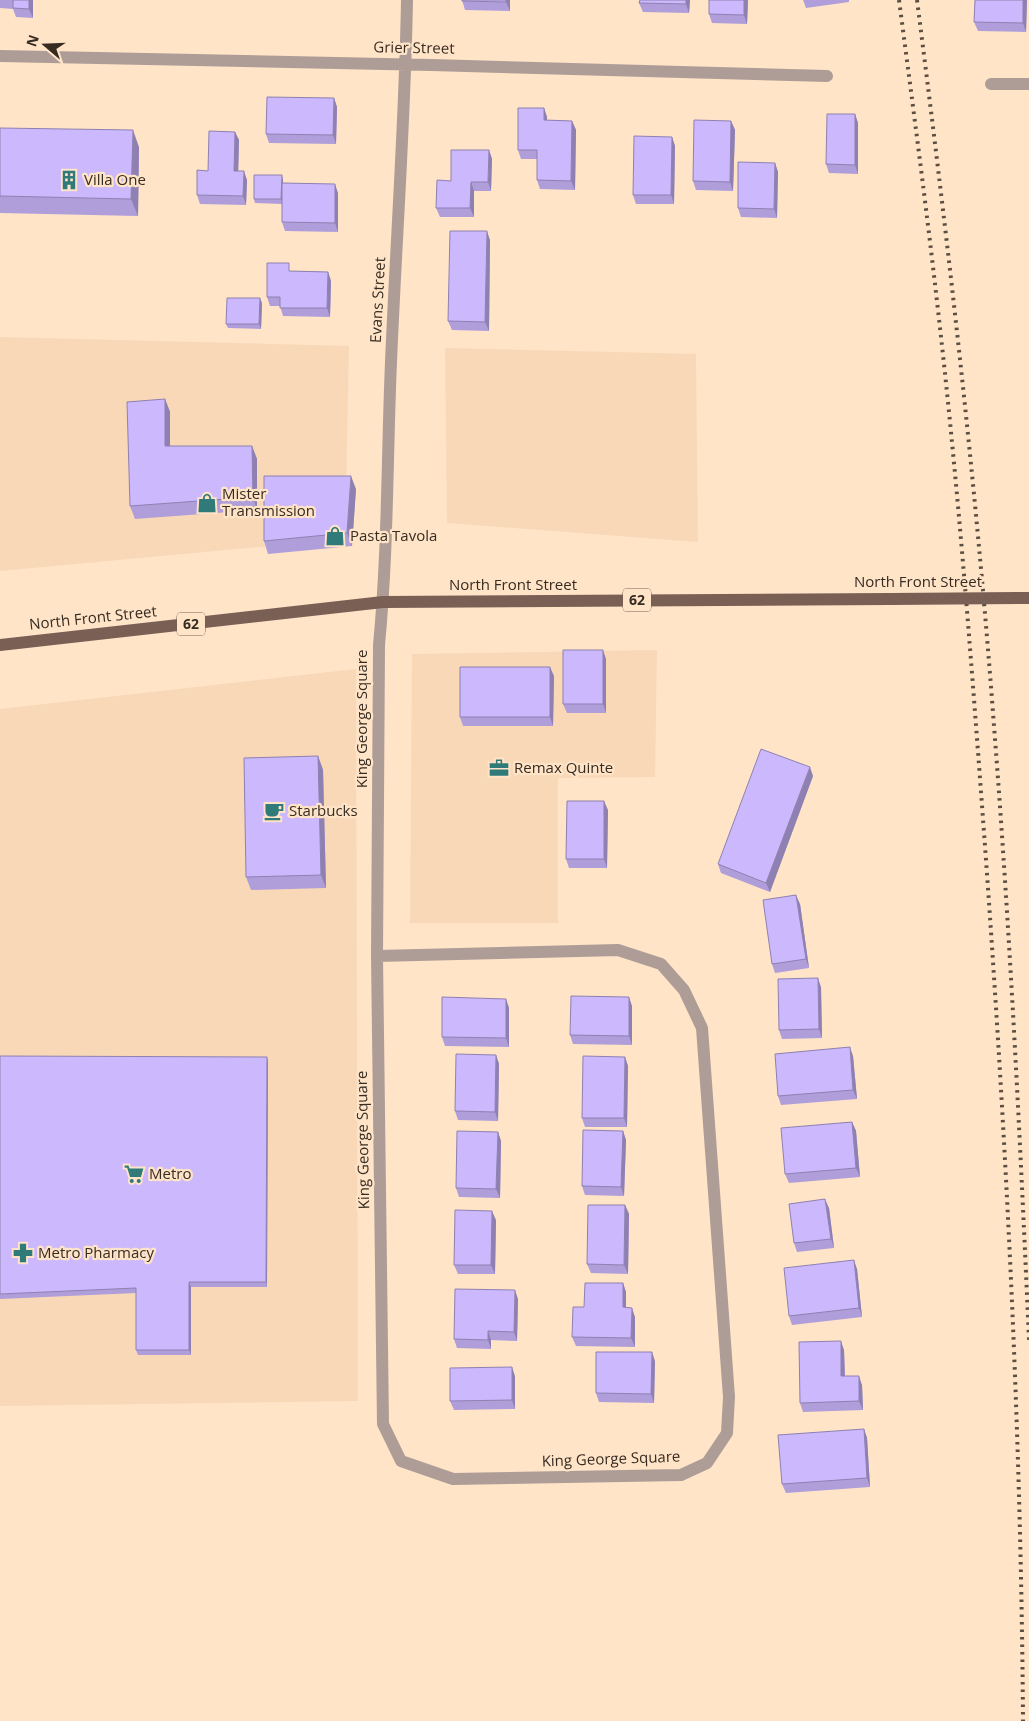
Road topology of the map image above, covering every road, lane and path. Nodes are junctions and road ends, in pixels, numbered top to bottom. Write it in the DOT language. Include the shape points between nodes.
graph roads {
  1 [pos="407,0"];
  2 [pos="0,56"];
  3 [pos="406,64"];
  4 [pos="827,76"];
  5 [pos="991,84"];
  6 [pos="1029,84"];
  7 [pos="1029,598"];
  8 [pos="383,602"];
  9 [pos="0,645"];
  10 [pos="377,956"];
  1 -- 3 [label="street, Evans Street"];
  2 -- 3 [label="street, Grier Street"];
  3 -- 4 [label="street, Grier Street"];
  3 -- 8 [label="street, Evans Street"];
  5 -- 6 [label="street"];
  7 -- 8 [label="main road, North Front Street / 62, bridge"];
  8 -- 9 [label="main road, North Front Street / 62"];
  8 -- 10 [label="street, King George Square" via="379,645"];
  10 -- 10 [label="street, King George Square" via="618,950 662,964 684,990 702,1028 729,1397 727,1433 707,1462 681,1475 453,1480 401,1461 383,1424"];
}
